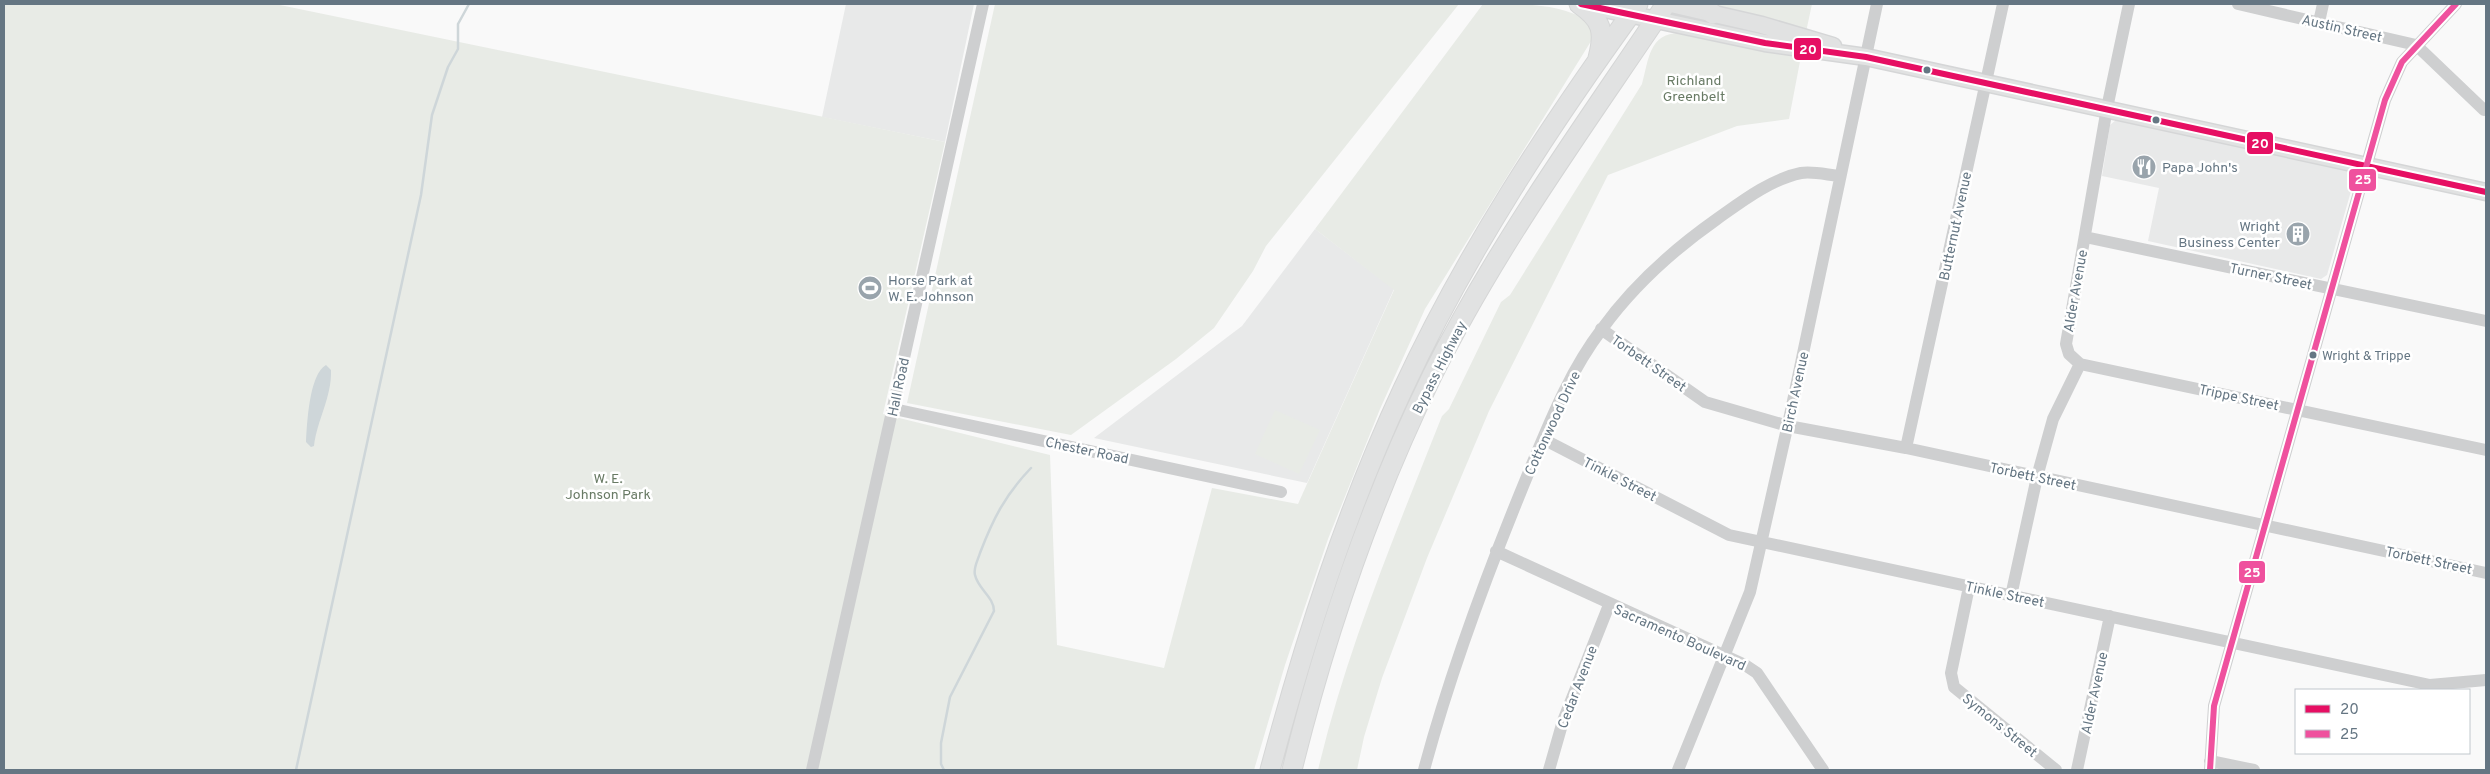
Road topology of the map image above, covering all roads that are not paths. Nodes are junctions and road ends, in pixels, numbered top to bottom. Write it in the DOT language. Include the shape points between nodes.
graph roads {
  1 [pos="983,4"];
  2 [pos="1580,4"];
  3 [pos="1666,4"];
  4 [pos="1671,4"];
  5 [pos="1877,4"];
  6 [pos="2003,4"];
  7 [pos="2129,4"];
  8 [pos="2238,4"];
  9 [pos="2324,4"];
  10 [pos="2456,4"];
  11 [pos="1634,9"];
  12 [pos="1707,9"];
  13 [pos="1656,20"];
  14 [pos="2319,22"];
  15 [pos="2416,45"];
  16 [pos="1866,57"];
  17 [pos="1595,65"];
  18 [pos="1986,83"];
  19 [pos="2107,108"];
  20 [pos="2484,110"];
  21 [pos="2367,166"];
  22 [pos="1840,176"];
  23 [pos="2486,192"];
  24 [pos="2085,237"];
  25 [pos="2333,289"];
  26 [pos="2486,321"];
  27 [pos="1601,329"];
  28 [pos="2080,364"];
  29 [pos="894,409"];
  30 [pos="2298,409"];
  31 [pos="1788,426"];
  32 [pos="1543,439"];
  33 [pos="1906,448"];
  34 [pos="2486,450"];
  35 [pos="2037,477"];
  36 [pos="1281,492"];
  37 [pos="2265,524"];
  38 [pos="1761,543"];
  39 [pos="1496,552"];
  40 [pos="2486,573"];
  41 [pos="1969,587"];
  42 [pos="2012,596"];
  43 [pos="1609,605"];
  44 [pos="2110,616"];
  45 [pos="2233,641"];
  46 [pos="1723,655"];
  47 [pos="2486,680"];
  48 [pos="2210,765"];
  49 [pos="812,770"];
  50 [pos="1270,770"];
  51 [pos="1292,770"];
  52 [pos="1424,770"];
  53 [pos="1549,770"];
  54 [pos="1678,770"];
  55 [pos="1823,770"];
  56 [pos="2056,770"];
  57 [pos="2077,770"];
  58 [pos="2254,770"];
  1 -- 29 [label="street, Hall Road"];
  2 -- 11 [label="main road"];
  2 -- 17 [label="highway" via="1596,18 1602,32"];
  3 -- 13 [label="highway, Bypass Highway"];
  4 -- 12 [label="main road"];
  5 -- 16 [label="street, Birch Avenue"];
  6 -- 18 [label="street, Butternut Avenue"];
  7 -- 19 [label="street, Alder Avenue"];
  8 -- 14 [label="street, Austin Street"];
  9 -- 14 [label="street"];
  10 -- 15 [label="street"];
  11 -- 13 [label="main road"];
  11 -- 17 [label="highway, Bypass Highway"];
  12 -- 16 [label="main road"];
  13 -- 16 [label="main road" via="1790,47"];
  13 -- 51 [label="highway, Bypass Highway" via="1530,208 1476,296 1433,376 1400,447 1350,577"];
  14 -- 15 [label="street, Austin Street"];
  15 -- 20 [label="street"];
  15 -- 21 [label="street" via="2402,62 2393,81"];
  16 -- 18 [label="main road"];
  16 -- 22 [label="street, Birch Avenue"];
  17 -- 50 [label="highway, Bypass Highway" via="1528,165 1478,248 1403,388 1354,505 1308,634"];
  18 -- 19 [label="main road"];
  18 -- 33 [label="street, Butternut Avenue"];
  19 -- 21 [label="main road"];
  19 -- 24 [label="street, Alder Avenue"];
  21 -- 23 [label="main road"];
  21 -- 25 [label="street"];
  22 -- 27 [label="street, Cottonwood Drive" via="1802,173 1744,200 1676,250 1635,289"];
  22 -- 31 [label="street, Birch Avenue"];
  24 -- 25 [label="street, Turner Street"];
  24 -- 28 [label="street, Alder Avenue" via="2066,344 2069,354"];
  25 -- 26 [label="street, Turner Street"];
  25 -- 30 [label="street"];
  27 -- 31 [label="street, Torbett Street" via="1706,402"];
  27 -- 32 [label="street, Cottonwood Drive" via="1567,385"];
  28 -- 30 [label="street, Trippe Street"];
  28 -- 35 [label="street" via="2053,419"];
  29 -- 36 [label="street, Chester Road"];
  29 -- 49 [label="street, Hall Road"];
  30 -- 34 [label="street, Trippe Street"];
  30 -- 37 [label="street"];
  31 -- 33 [label="street, Torbett Street"];
  31 -- 38 [label="street, Birch Avenue"];
  32 -- 38 [label="street, Tinkle Street" via="1729,535"];
  32 -- 39 [label="street, Cottonwood Drive"];
  33 -- 35 [label="street, Torbett Street"];
  35 -- 37 [label="street, Torbett Street"];
  35 -- 42 [label="street"];
  37 -- 40 [label="street, Torbett Street"];
  37 -- 45 [label="street"];
  38 -- 41 [label="street, Tinkle Street"];
  38 -- 46 [label="street, Birch Avenue" via="1750,592"];
  39 -- 43 [label="street, Sacramento Boulevard"];
  39 -- 52 [label="street, Cottonwood Drive" via="1449,684"];
  41 -- 42 [label="street, Tinkle Street"];
  41 -- 56 [label="street, Symons Street" via="1951,673 1954,687"];
  42 -- 44 [label="street, Tinkle Street"];
  43 -- 46 [label="street, Sacramento Boulevard"];
  43 -- 53 [label="street, Cedar Avenue" via="1562,721"];
  44 -- 45 [label="street, Tinkle Street"];
  44 -- 57 [label="street, Alder Avenue"];
  45 -- 47 [label="street, Tinkle Street" via="2430,685"];
  45 -- 48 [label="street" via="2214,706"];
  46 -- 54 [label="street, Birch Avenue"];
  46 -- 55 [label="street, Sacramento Boulevard" via="1757,673"];
  48 -- 58 [label="street"];
}
